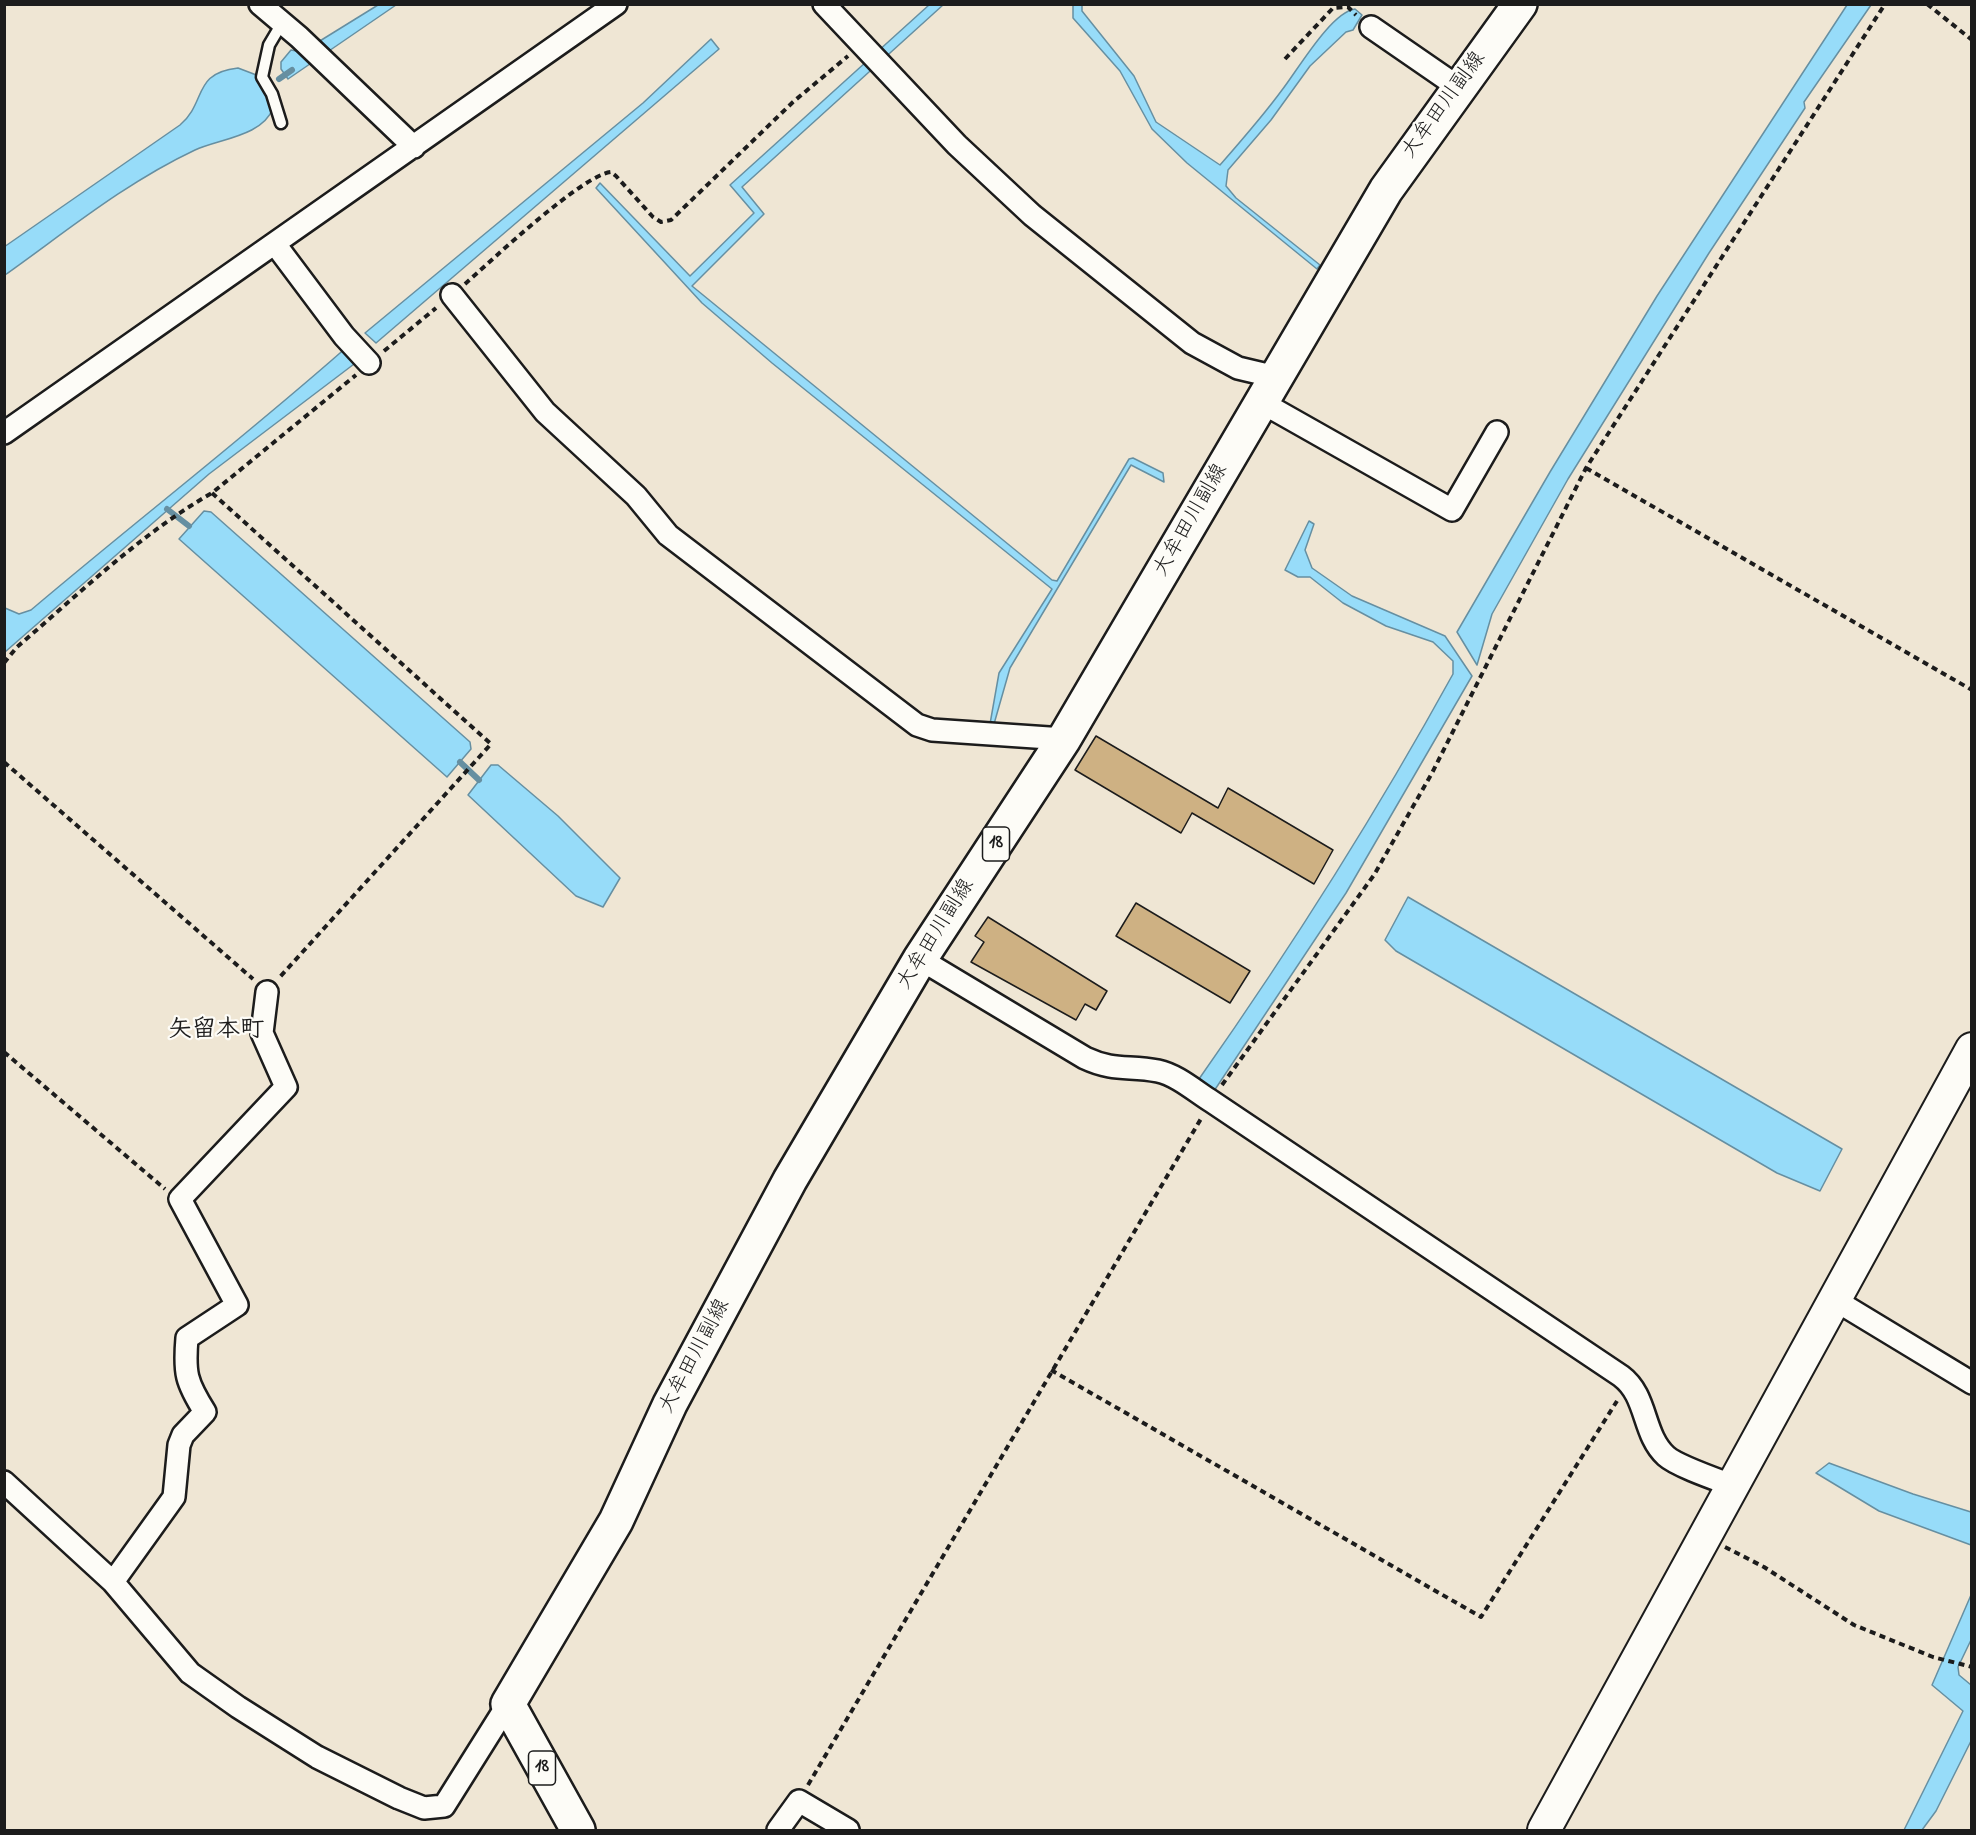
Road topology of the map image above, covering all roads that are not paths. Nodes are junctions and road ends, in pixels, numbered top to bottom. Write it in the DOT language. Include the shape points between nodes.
graph roads {
  1 [pos="260,4"];
  2 [pos="824,4"];
  3 [pos="1520,4"];
  4 [pos="613,5"];
  5 [pos="282,23"];
  6 [pos="1371,27"];
  7 [pos="1458,87"];
  8 [pos="281,123"];
  9 [pos="414,147"];
  10 [pos="275,244"];
  11 [pos="452,295"];
  12 [pos="366,359"];
  13 [pos="1269,390"];
  14 [pos="1497,432"];
  15 [pos="4,433"];
  16 [pos="1064,739"];
  17 [pos="920,959"];
  18 [pos="267,992"];
  19 [pos="1971,1049"];
  20 [pos="1834,1300"];
  21 [pos="1971,1383"];
  22 [pos="4,1482"];
  23 [pos="1734,1486"];
  24 [pos="113,1582"];
  25 [pos="508,1704"];
  26 [pos="567,1825"];
  27 [pos="777,1830"];
  28 [pos="848,1830"];
  29 [pos="1544,1830"];
  1 -- 5 [label="street"];
  2 -- 13 [label="street" via="957,145 1032,215 1192,343"];
  3 -- 7 [label="main road, 大牟田川副線 / 18"];
  4 -- 9 [label="street"];
  5 -- 8 [label="lane" via="269,45 262,77 272,93"];
  5 -- 9 [label="street"];
  6 -- 7 [label="street"];
  7 -- 13 [label="main road, 大牟田川副線 / 18" via="1386,190"];
  9 -- 10 [label="street"];
  10 -- 12 [label="street"];
  10 -- 15 [label="street"];
  11 -- 16 [label="street" via="545,412 636,496 668,535 917,725 932,730"];
  13 -- 14 [label="street" via="1452,510"];
  13 -- 16 [label="main road, 大牟田川副線 / 18"];
  16 -- 17 [label="main road, 大牟田川副線 / 18"];
  17 -- 23 [label="street" via="1105,1068 1158,1071 1174,1077 1629,1382 1638,1394 1654,1441 1666,1457"];
  17 -- 25 [label="main road, 大牟田川副線 / 18" via="790,1180 670,1404 616,1521"];
  18 -- 24 [label="street" via="262,1033 286,1086 180,1199 237,1305 187,1338 184,1368 191,1390 205,1412 183,1435 179,1445 174,1497"];
  19 -- 20 [label="street"];
  20 -- 21 [label="street"];
  20 -- 23 [label="street"];
  22 -- 24 [label="street"];
  23 -- 29 [label="street"];
  24 -- 25 [label="street" via="190,1673 317,1757 424,1808 444,1806"];
  25 -- 26 [label="main road, 18"];
  27 -- 28 [label="street" via="799,1801"];
}
